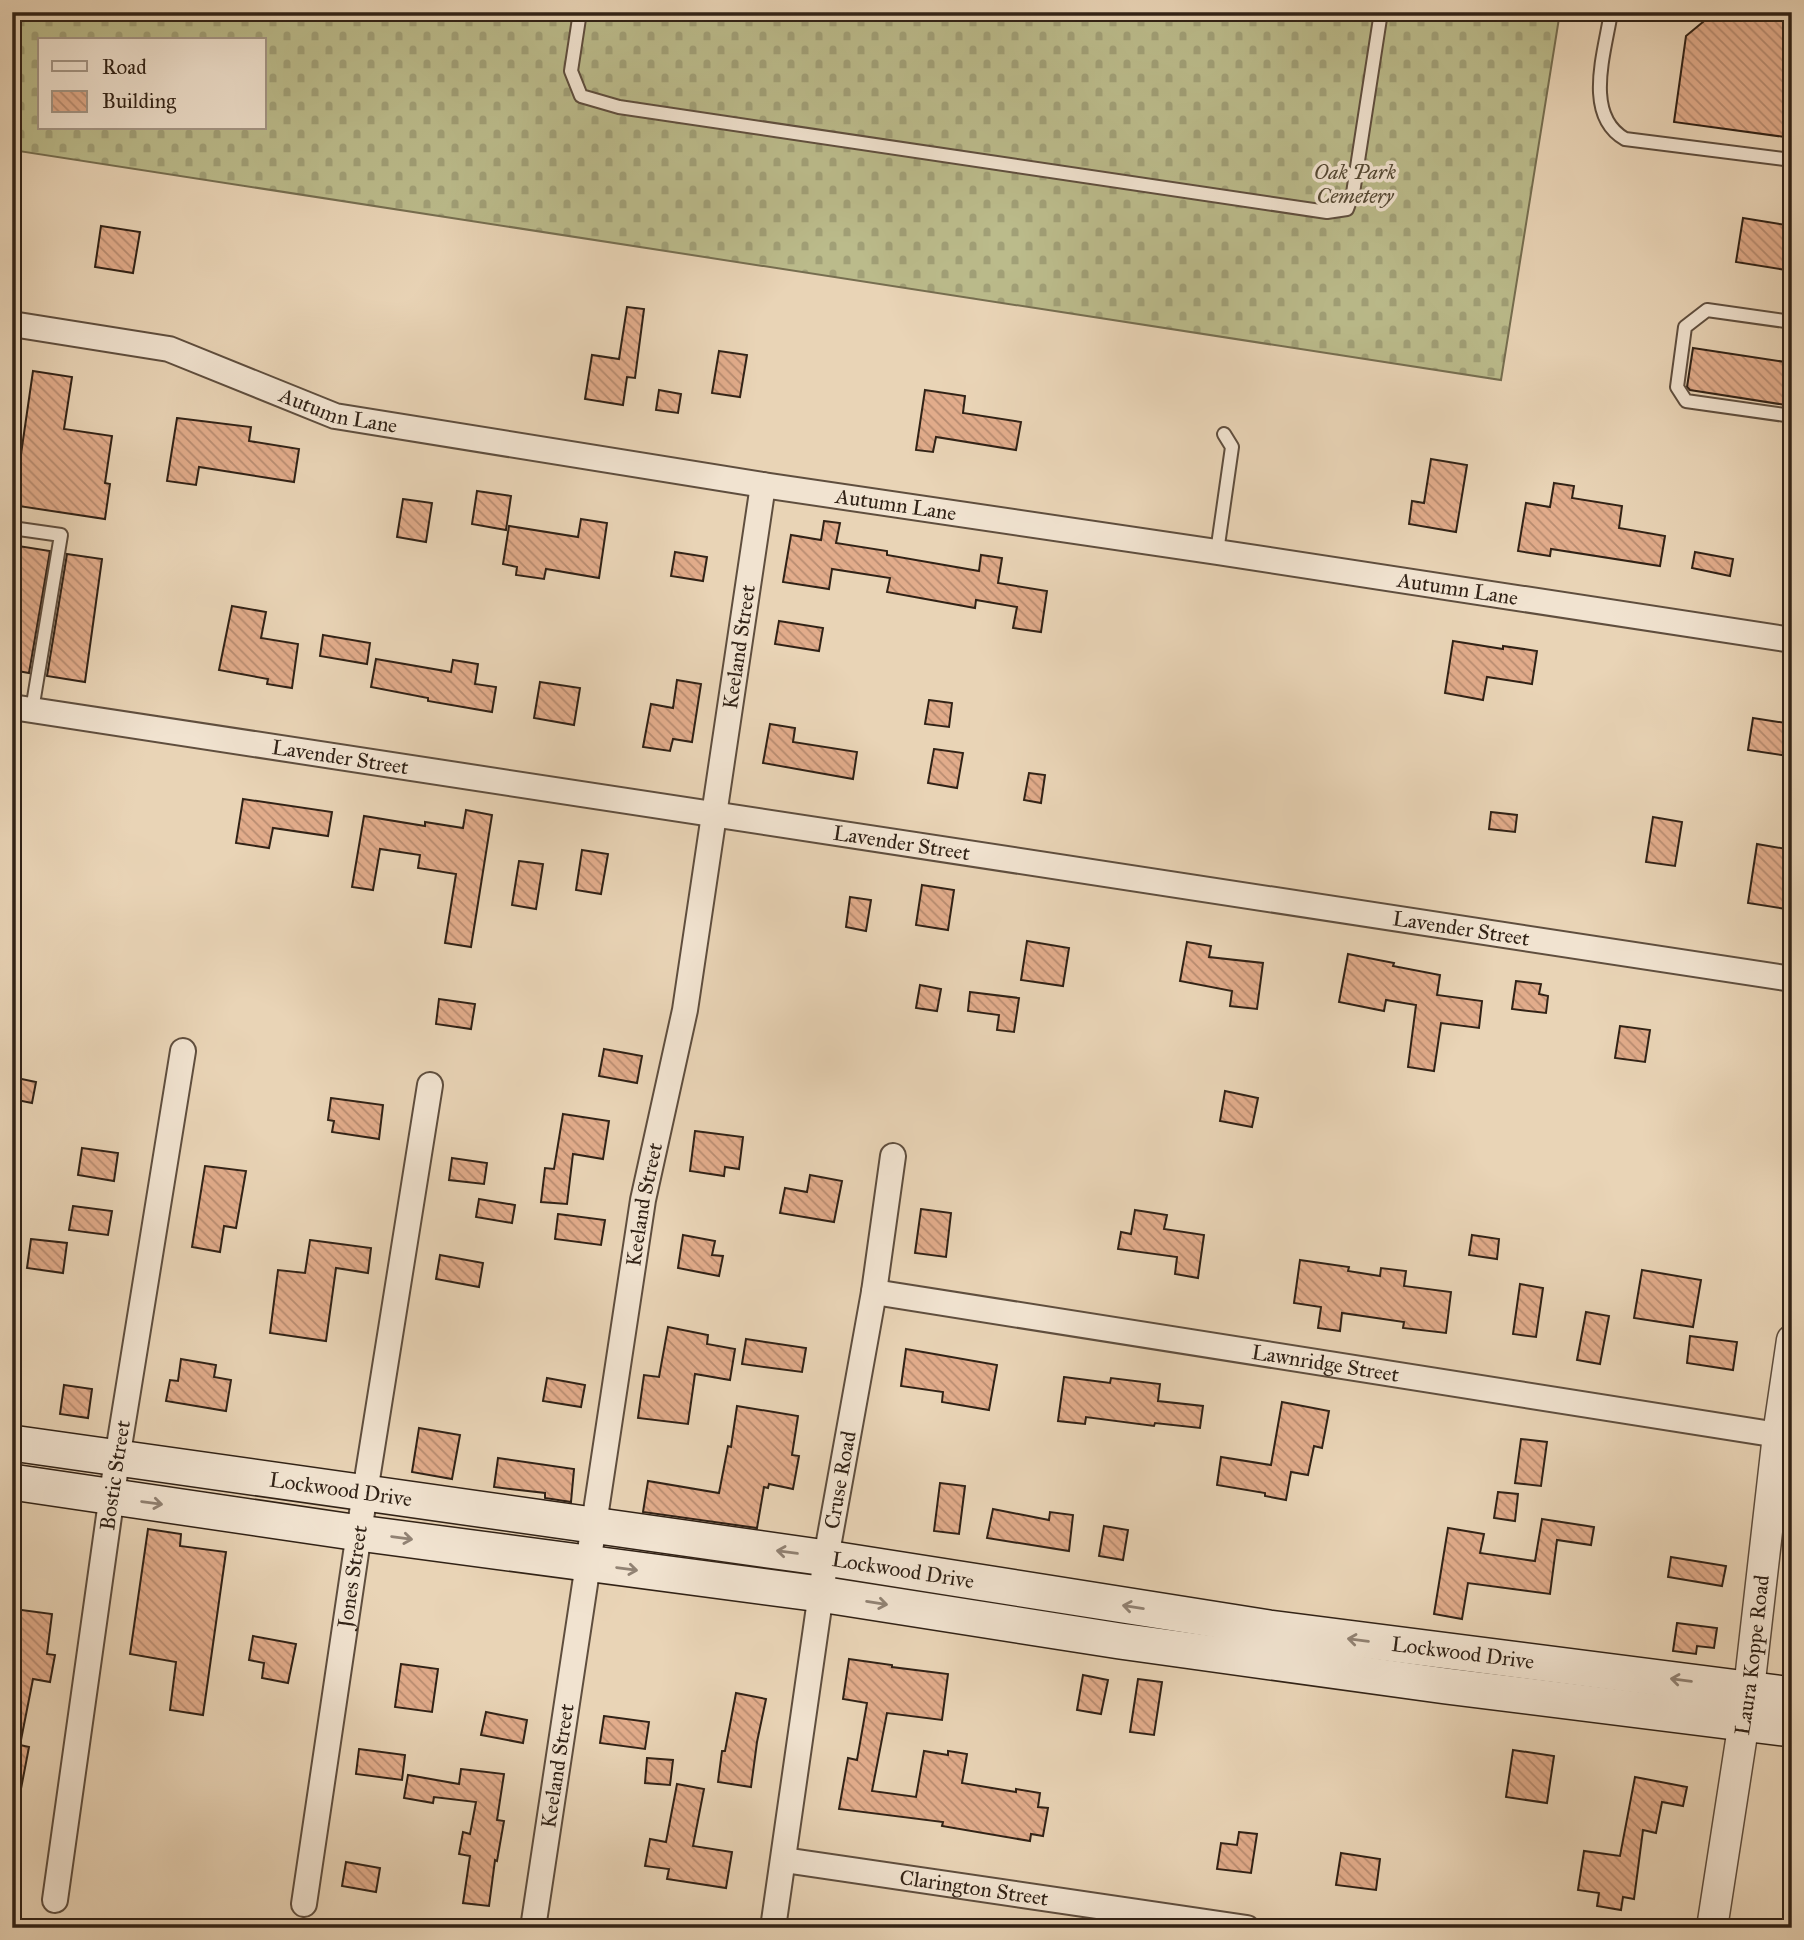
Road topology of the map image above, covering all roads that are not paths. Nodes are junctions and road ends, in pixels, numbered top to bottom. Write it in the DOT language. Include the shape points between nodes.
graph roads {
  1 [pos="580,12"];
  2 [pos="1381,12"];
  3 [pos="1611,12"];
  4 [pos="1792,160"];
  5 [pos="1792,322"];
  6 [pos="12,324"];
  7 [pos="1792,416"];
  8 [pos="1224,433"];
  9 [pos="763,485"];
  10 [pos="12,528"];
  11 [pos="1217,552"];
  12 [pos="1792,640"];
  13 [pos="22,709"];
  14 [pos="714,816"];
  15 [pos="1792,979"];
  16 [pos="183,1051"];
  17 [pos="430,1085"];
  18 [pos="893,1156"];
  19 [pos="874,1292"];
  20 [pos="1792,1340"];
  21 [pos="1778,1435"];
  22 [pos="12,1443"];
  23 [pos="117,1459"];
  24 [pos="12,1482"];
  25 [pos="365,1492"];
  26 [pos="112,1497"];
  27 [pos="593,1524"];
  28 [pos="359,1533"];
  29 [pos="826,1558"];
  30 [pos="587,1563"];
  31 [pos="820,1594"];
  32 [pos="1792,1695"];
  33 [pos="1746,1705"];
  34 [pos="1792,1729"];
  35 [pos="784,1860"];
  36 [pos="55,1900"];
  37 [pos="304,1904"];
  38 [pos="533,1928"];
  39 [pos="773,1928"];
  40 [pos="1247,1928"];
  41 [pos="1712,1928"];
  1 -- 2 [label="lane" via="571,71 581,96 619,107 1327,212 1347,209 1353,193"];
  3 -- 4 [label="lane" via="1599,97 1614,133 1625,139"];
  5 -- 7 [label="lane" via="1707,310 1685,327 1676,387 1686,401"];
  6 -- 9 [label="street, Autumn Lane" via="169,349 335,416"];
  8 -- 11 [label="lane" via="1232,447"];
  9 -- 11 [label="street, Autumn Lane"];
  9 -- 14 [label="street, Keeland Street"];
  10 -- 13 [label="lane" via="61,535"];
  11 -- 12 [label="street, Autumn Lane"];
  13 -- 14 [label="street, Lavender Street"];
  14 -- 15 [label="street, Lavender Street"];
  14 -- 27 [label="street, Keeland Street" via="685,1010 643,1200"];
  16 -- 23 [label="street, Bostic Street"];
  17 -- 25 [label="street, Jones Street"];
  18 -- 19 [label="street, Cruse Road"];
  19 -- 21 [label="street, Lawnridge Street"];
  19 -- 29 [label="street, Cruse Road"];
  20 -- 21 [label="street, Laura Koppe Road"];
  21 -- 33 [label="street, Laura Koppe Road"];
  22 -- 23 [label="main road, Lockwood Drive"];
  23 -- 25 [label="main road, Lockwood Drive"];
  23 -- 26 [label="street, Bostic Street"];
  24 -- 26 [label="main road, Lockwood Drive"];
  25 -- 27 [label="main road, Lockwood Drive"];
  25 -- 28 [label="street, Jones Street"];
  26 -- 28 [label="main road, Lockwood Drive, one-way"];
  26 -- 36 [label="street, Bostic Street"];
  29 -- 27 [label="main road, Lockwood Drive, one-way"];
  27 -- 30 [label="street, Keeland Street"];
  28 -- 30 [label="main road, Lockwood Drive, one-way"];
  28 -- 37 [label="street, Jones Street"];
  29 -- 31 [label="street, Cruse Road"];
  33 -- 29 [label="main road, Lockwood Drive, one-way"];
  30 -- 31 [label="main road, Lockwood Drive, one-way"];
  30 -- 38 [label="street, Keeland Street"];
  31 -- 33 [label="main road, Lockwood Drive, one-way" via="1446,1686"];
  31 -- 35 [label="street, Cruse Road"];
  32 -- 33 [label="main road, Lockwood Drive"];
  33 -- 34 [label="main road, Lockwood Drive"];
  33 -- 41 [label="street, Laura Koppe Road"];
  35 -- 39 [label="street, Cruse Road"];
  35 -- 40 [label="street, Clarington Street"];
}
